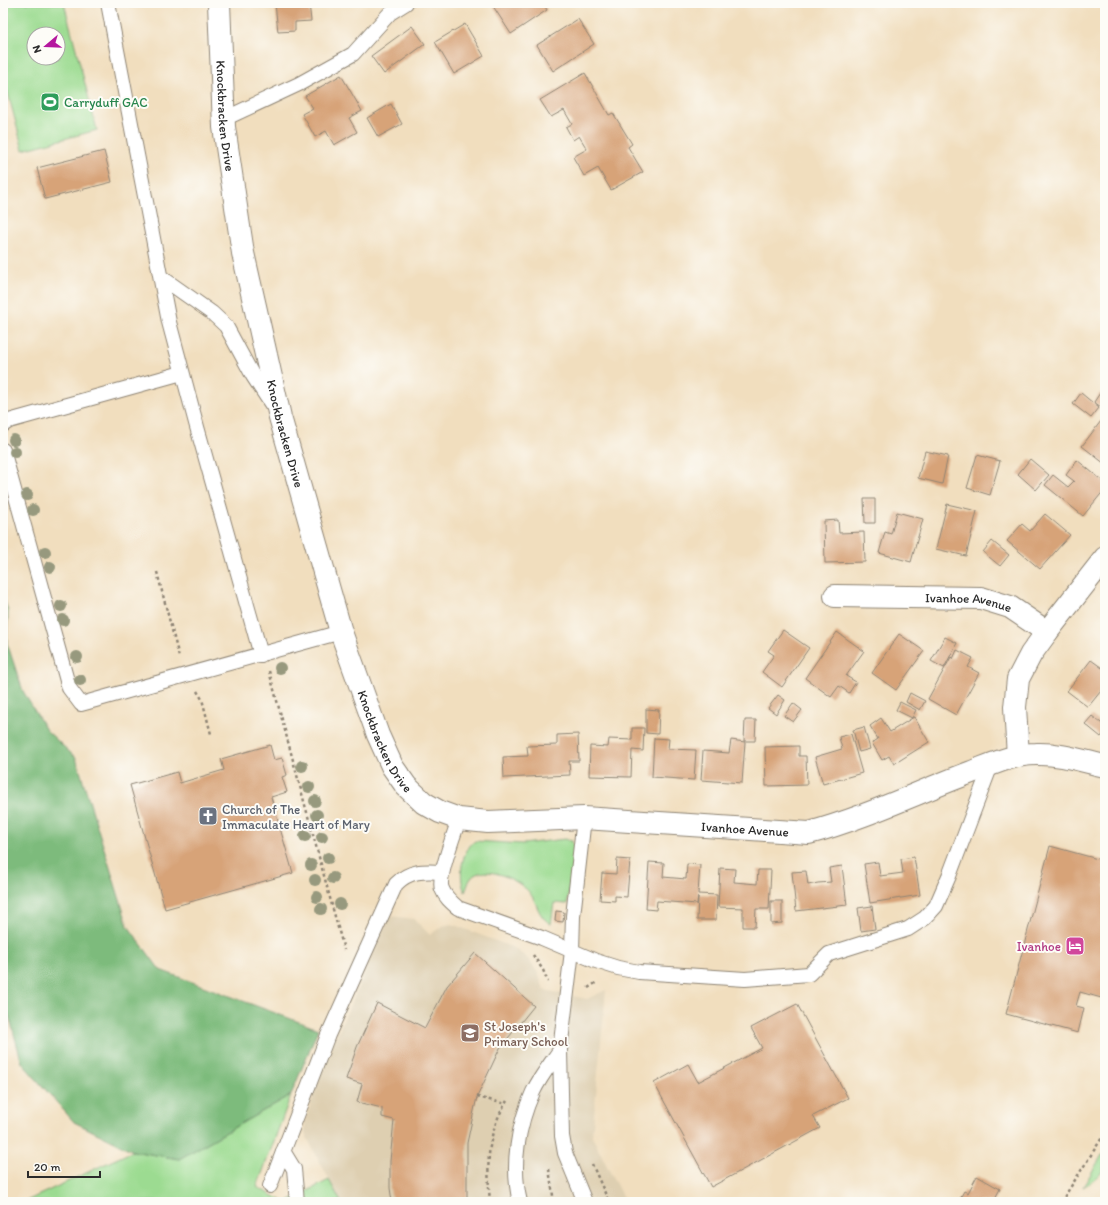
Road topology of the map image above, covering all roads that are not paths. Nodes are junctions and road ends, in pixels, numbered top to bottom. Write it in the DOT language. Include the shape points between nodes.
graph roads {
  1 [pos="108,3"];
  2 [pos="218,3"];
  3 [pos="406,3"];
  4 [pos="224,119"];
  5 [pos="161,277"];
  6 [pos="182,373"];
  7 [pos="280,417"];
  8 [pos="3,425"];
  9 [pos="3,450"];
  10 [pos="1105,558"];
  11 [pos="835,596"];
  12 [pos="341,632"];
  13 [pos="1047,632"];
  14 [pos="261,655"];
  15 [pos="1018,756"];
  16 [pos="991,765"];
  17 [pos="1105,766"];
  18 [pos="584,818"];
  19 [pos="459,819"];
  20 [pos="442,872"];
  21 [pos="572,951"];
  22 [pos="560,1050"];
  23 [pos="283,1151"];
  24 [pos="270,1186"];
  25 [pos="297,1202"];
  26 [pos="520,1202"];
  27 [pos="585,1202"];
  1 -- 5 [label="lane"];
  2 -- 4 [label="street, Knockbracken Drive"];
  3 -- 4 [label="lane" via="390,13 352,54 299,84"];
  4 -- 7 [label="street, Knockbracken Drive" via="243,253"];
  5 -- 6 [label="lane"];
  5 -- 7 [label="lane" via="226,326"];
  6 -- 8 [label="lane" via="9,421"];
  6 -- 14 [label="lane"];
  7 -- 12 [label="street, Knockbracken Drive"];
  9 -- 14 [label="lane" via="69,688 81,704"];
  10 -- 13 [label="street"];
  11 -- 13 [label="street, Ivanhoe Avenue" via="981,598 1010,607"];
  12 -- 14 [label="lane"];
  12 -- 19 [label="street, Knockbracken Drive" via="378,735 392,766 406,786 424,803"];
  13 -- 15 [label="street" via="1018,678 1015,707"];
  15 -- 16 [label="street, Ivanhoe Avenue"];
  15 -- 17 [label="street, Ivanhoe Avenue" via="1056,755"];
  16 -- 18 [label="street, Ivanhoe Avenue" via="839,825 809,833"];
  16 -- 21 [label="lane" via="936,906 908,930 829,954 809,974 745,979 639,972 618,968"];
  18 -- 19 [label="street, Ivanhoe Avenue" via="488,822"];
  18 -- 21 [label="lane" via="573,916"];
  19 -- 20 [label="lane"];
  20 -- 21 [label="lane" via="441,887 447,899 458,908"];
  20 -- 23 [label="lane" via="412,872 396,884 328,1035"];
  21 -- 22 [label="lane"];
  22 -- 26 [label="lane" via="534,1090 522,1126 516,1158"];
  22 -- 27 [label="lane" via="562,1136 565,1153"];
  23 -- 24 [label="lane"];
  23 -- 25 [label="lane" via="294,1169"];
}
